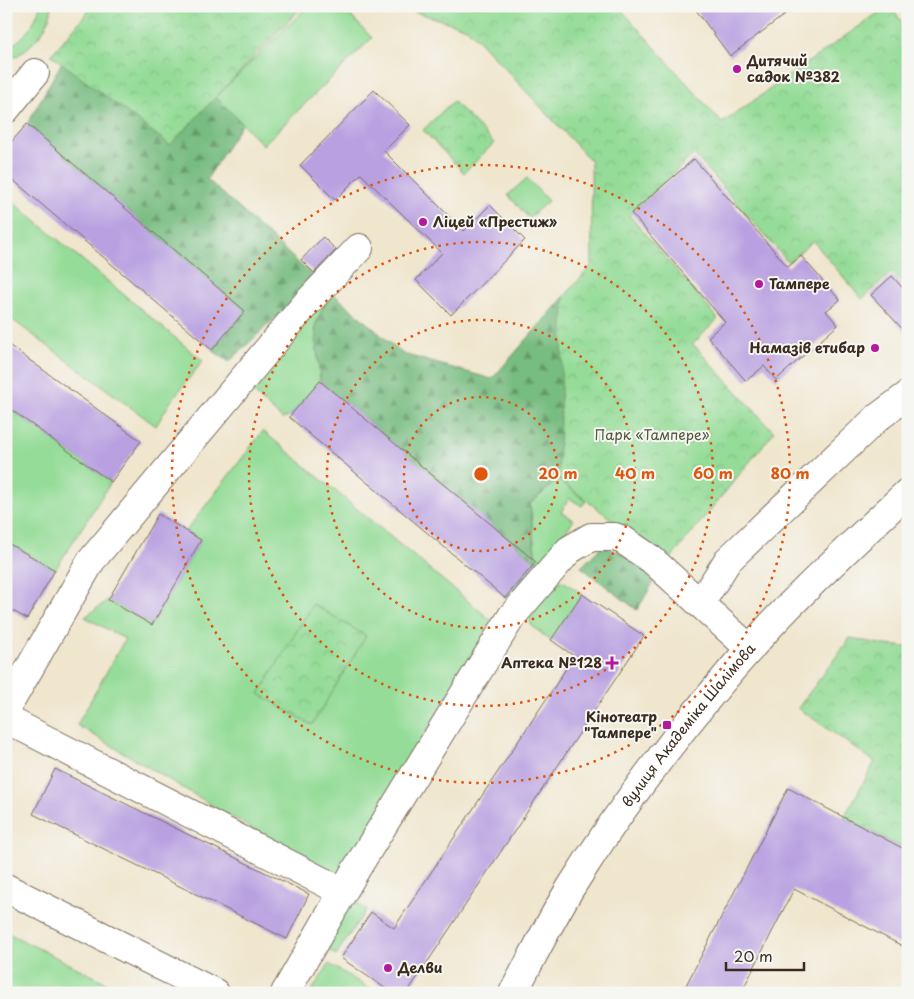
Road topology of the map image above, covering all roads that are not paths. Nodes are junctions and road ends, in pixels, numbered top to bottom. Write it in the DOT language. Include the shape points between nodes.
graph roads {
  1 [pos="36,73"];
  2 [pos="6,109"];
  3 [pos="359,248"];
  4 [pos="908,395"];
  5 [pos="908,492"];
  6 [pos="908,509"];
  7 [pos="700,604"];
  8 [pos="750,649"];
  9 [pos="6,709"];
  10 [pos="6,719"];
  11 [pos="6,888"];
  12 [pos="342,892"];
  13 [pos="215,993"];
  14 [pos="285,993"];
  15 [pos="513,993"];
  16 [pos="529,993"];
  1 -- 2 [label="street"];
  3 -- 9 [label="street" via="299,312 91,561"];
  4 -- 7 [label="street" via="877,418 728,560"];
  5 -- 8 [label="street, вулиця Академіка Шалімова" via="823,572"];
  6 -- 16 [label="street, вулиця Академіка Шалімова" via="793,619 731,690 654,788 582,892"];
  7 -- 8 [label="street"];
  7 -- 12 [label="street" via="651,559 623,540 591,537 568,550 512,616"];
  8 -- 15 [label="street, вулиця Академіка Шалімова" via="711,694 634,795 571,887"];
  10 -- 12 [label="street"];
  11 -- 13 [label="street"];
  12 -- 14 [label="street"];
}
